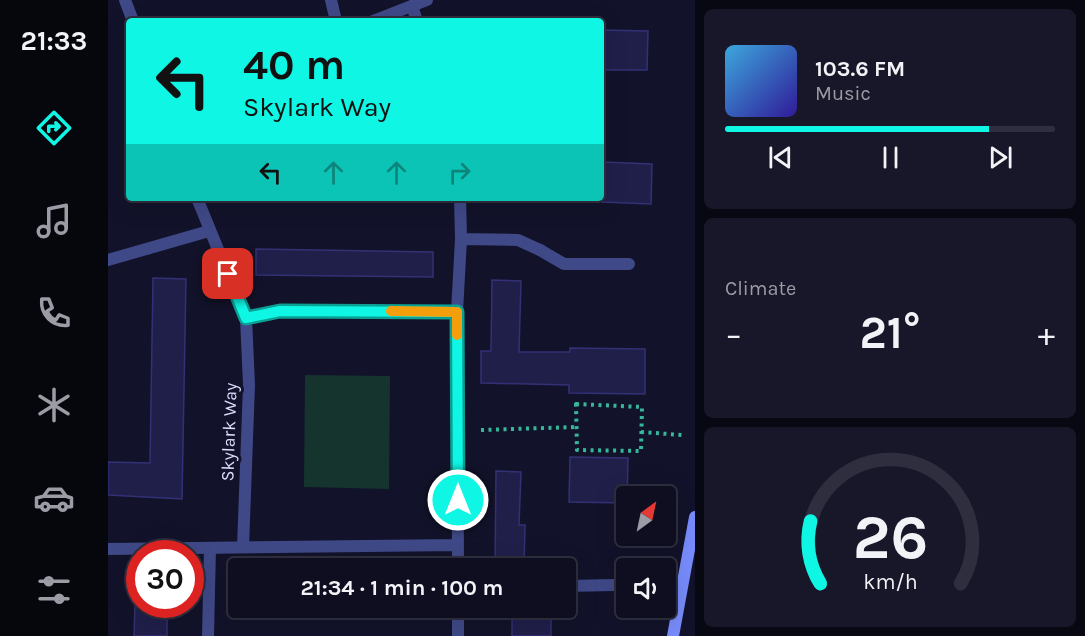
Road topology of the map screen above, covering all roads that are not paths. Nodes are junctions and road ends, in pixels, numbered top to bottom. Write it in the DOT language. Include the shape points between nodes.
graph roads {
  1 [pos="125,0"];
  2 [pos="331,0"];
  3 [pos="427,0"];
  4 [pos="412,6"];
  5 [pos="132,18"];
  6 [pos="335,18"];
  7 [pos="381,18"];
  8 [pos="416,18"];
  9 [pos="198,201"];
  10 [pos="460,201"];
  11 [pos="209,231"];
  12 [pos="460,239"];
  13 [pos="108,260"];
  14 [pos="628,264"];
  15 [pos="457,312"];
  16 [pos="246,318"];
  17 [pos="695,517"];
  18 [pos="458,545"];
  19 [pos="243,547"];
  20 [pos="210,548"];
  21 [pos="108,549"];
  22 [pos="458,558"];
  23 [pos="614,585"];
  24 [pos="576,586"];
  25 [pos="458,618"];
  26 [pos="207,636"];
  27 [pos="458,636"];
  28 [pos="673,636"];
  1 -- 5 [label="street"];
  2 -- 6 [label="street"];
  3 -- 4 [label="street"];
  4 -- 7 [label="street"];
  4 -- 8 [label="street"];
  9 -- 11 [label="street, Skylark Way"];
  10 -- 12 [label="street"];
  11 -- 13 [label="street"];
  11 -- 16 [label="street, Skylark Way"];
  12 -- 14 [label="street" via="518,240 564,264"];
  12 -- 15 [label="street"];
  15 -- 16 [label="street" via="280,311"];
  15 -- 18 [label="street"];
  16 -- 19 [label="street, Skylark Way" via="249,385"];
  17 -- 28 [label="main road"];
  18 -- 19 [label="street"];
  18 -- 22 [label="street"];
  19 -- 20 [label="street"];
  20 -- 21 [label="street"];
  20 -- 26 [label="street"];
  23 -- 24 [label="street"];
  25 -- 27 [label="street"];
}
